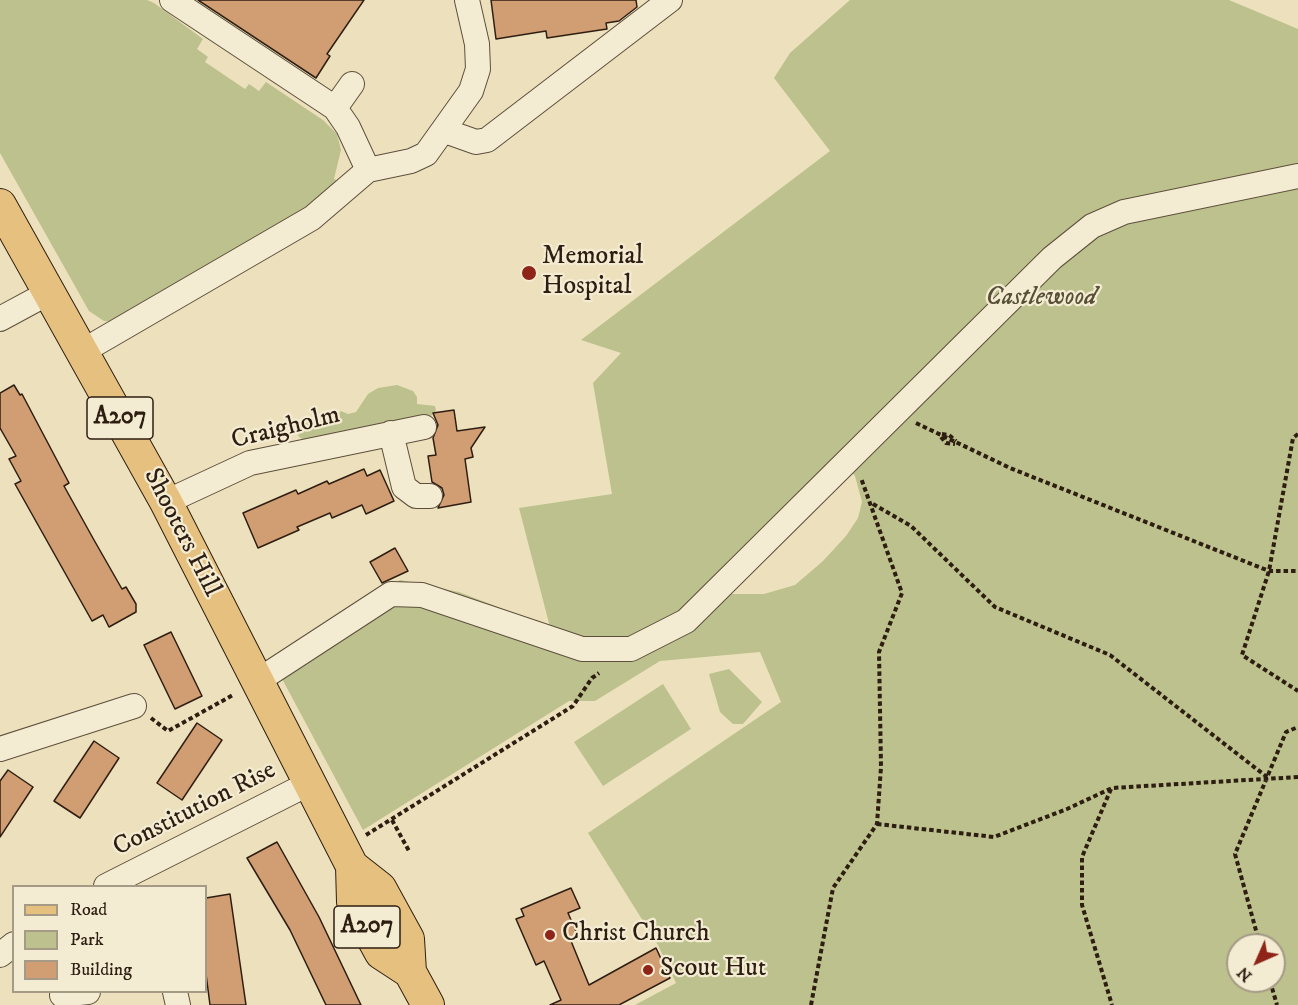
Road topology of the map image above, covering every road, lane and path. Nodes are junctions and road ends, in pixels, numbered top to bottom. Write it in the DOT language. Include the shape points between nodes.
graph roads {
  1 [pos="172,0"];
  2 [pos="467,0"];
  3 [pos="670,0"];
  4 [pos="352,84"];
  5 [pos="335,108"];
  6 [pos="445,131"];
  7 [pos="368,170"];
  8 [pos="1298,176"];
  9 [pos="0,205"];
  10 [pos="50,292"];
  11 [pos="0,320"];
  12 [pos="83,351"];
  13 [pos="897,413"];
  14 [pos="424,427"];
  15 [pos="391,433"];
  16 [pos="1298,434"];
  17 [pos="857,468"];
  18 [pos="430,496"];
  19 [pos="166,502"];
  20 [pos="872,504"];
  21 [pos="1269,571"];
  22 [pos="1298,571"];
  23 [pos="631,649"];
  24 [pos="244,689"];
  25 [pos="1298,691"];
  26 [pos="134,706"];
  27 [pos="1298,727"];
  28 [pos="0,749"];
  29 [pos="1267,777"];
  30 [pos="1298,777"];
  31 [pos="308,784"];
  32 [pos="1112,788"];
  33 [pos="392,820"];
  34 [pos="877,824"];
  35 [pos="365,836"];
  36 [pos="409,851"];
  37 [pos="108,885"];
  38 [pos="1257,933"];
  39 [pos="12,946"];
  40 [pos="0,955"];
  41 [pos="83,993"];
  42 [pos="62,997"];
  43 [pos="428,1005"];
  44 [pos="811,1005"];
  45 [pos="1112,1005"];
  1 -- 5 [label="street"];
  2 -- 6 [label="street" via="478,69 471,91"];
  3 -- 6 [label="street" via="487,140 476,142"];
  4 -- 5 [label="street"];
  5 -- 7 [label="street"];
  6 -- 7 [label="street" via="426,154"];
  7 -- 12 [label="street" via="312,218"];
  8 -- 13 [label="street" via="1124,212 1092,226 1052,258"];
  9 -- 10 [label="main road, Shooters Hill / A207"];
  10 -- 11 [label="street"];
  10 -- 12 [label="main road, Shooters Hill / A207"];
  12 -- 19 [label="main road, Shooters Hill / A207"];
  13 -- 21 [label="path" via="1010,468"];
  13 -- 23 [label="street" via="686,621"];
  14 -- 15 [label="street, Craigholm"];
  15 -- 18 [label="street" via="405,487 416,496"];
  15 -- 19 [label="street, Craigholm" via="250,463"];
  16 -- 21 [label="path" via="1293,438"];
  17 -- 20 [label="path"];
  19 -- 24 [label="main road, Shooters Hill / A207"];
  20 -- 29 [label="path" via="911,526 995,607 1110,655"];
  20 -- 34 [label="path" via="902,593 879,652 881,767"];
  21 -- 22 [label="path"];
  21 -- 25 [label="path" via="1242,655"];
  23 -- 24 [label="street" via="582,649 422,595 391,594"];
  23 -- 33 [label="path" via="592,678 573,706"];
  24 -- 26 [label="path" via="168,731"];
  24 -- 31 [label="main road, Shooters Hill / A207"];
  26 -- 28 [label="street"];
  27 -- 29 [label="path" via="1286,732"];
  29 -- 30 [label="path"];
  29 -- 32 [label="path"];
  29 -- 38 [label="path" via="1235,854"];
  31 -- 37 [label="street, Constitution Rise"];
  31 -- 43 [label="main road, Shooters Hill / A207" via="352,866 380,888 408,939 410,972"];
  32 -- 34 [label="path" via="994,837"];
  32 -- 45 [label="path" via="1082,857 1082,905"];
  33 -- 35 [label="path"];
  33 -- 36 [label="path"];
  34 -- 44 [label="path" via="833,888"];
  39 -- 40 [label="street"];
  41 -- 42 [label="street"];
}
